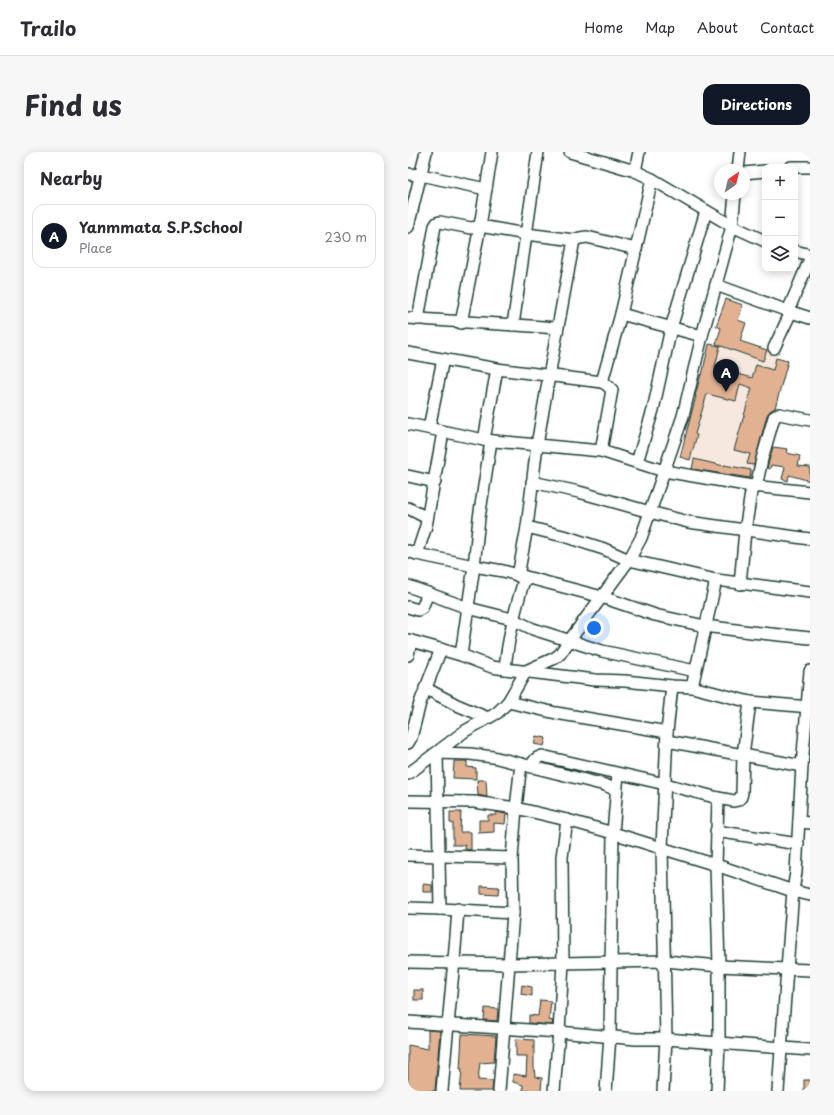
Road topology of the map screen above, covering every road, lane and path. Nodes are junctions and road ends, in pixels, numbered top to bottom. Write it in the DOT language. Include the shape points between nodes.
graph roads {
  1 [pos="426,152"];
  2 [pos="492,152"];
  3 [pos="538,152"];
  4 [pos="570,152"];
  5 [pos="639,152"];
  6 [pos="740,152"];
  7 [pos="739,164"];
  8 [pos="798,167"];
  9 [pos="810,167"];
  10 [pos="635,171"];
  11 [pos="762,171"];
  12 [pos="750,172"];
  13 [pos="408,174"];
  14 [pos="421,175"];
  15 [pos="652,179"];
  16 [pos="486,189"];
  17 [pos="734,200"];
  18 [pos="706,211"];
  19 [pos="480,226"];
  20 [pos="732,226"];
  21 [pos="408,227"];
  22 [pos="526,234"];
  23 [pos="762,238"];
  24 [pos="574,240"];
  25 [pos="636,249"];
  26 [pos="798,252"];
  27 [pos="810,255"];
  28 [pos="810,259"];
  29 [pos="716,285"];
  30 [pos="789,311"];
  31 [pos="620,314"];
  32 [pos="810,318"];
  33 [pos="413,319"];
  34 [pos="461,323"];
  35 [pos="513,325"];
  36 [pos="557,328"];
  37 [pos="670,328"];
  38 [pos="702,336"];
  39 [pos="774,348"];
  40 [pos="408,353"];
  41 [pos="443,359"];
  42 [pos="497,369"];
  43 [pos="549,376"];
  44 [pos="602,382"];
  45 [pos="810,420"];
  46 [pos="408,424"];
  47 [pos="429,428"];
  48 [pos="443,432"];
  49 [pos="487,441"];
  50 [pos="538,445"];
  51 [pos="601,451"];
  52 [pos="637,462"];
  53 [pos="664,471"];
  54 [pos="408,476"];
  55 [pos="435,482"];
  56 [pos="532,482"];
  57 [pos="754,486"];
  58 [pos="810,492"];
  59 [pos="408,508"];
  60 [pos="650,512"];
  61 [pos="427,518"];
  62 [pos="526,527"];
  63 [pos="745,531"];
  64 [pos="810,539"];
  65 [pos="413,552"];
  66 [pos="629,560"];
  67 [pos="474,566"];
  68 [pos="521,576"];
  69 [pos="716,580"];
  70 [pos="740,584"];
  71 [pos="408,586"];
  72 [pos="810,592"];
  73 [pos="428,593"];
  74 [pos="602,597"];
  75 [pos="408,608"];
  76 [pos="468,608"];
  77 [pos="512,619"];
  78 [pos="706,626"];
  79 [pos="810,638"];
  80 [pos="409,640"];
  81 [pos="569,641"];
  82 [pos="441,649"];
  83 [pos="408,655"];
  84 [pos="461,655"];
  85 [pos="505,669"];
  86 [pos="526,671"];
  87 [pos="695,671"];
  88 [pos="810,671"];
  89 [pos="672,686"];
  90 [pos="692,687"];
  91 [pos="425,688"];
  92 [pos="508,702"];
  93 [pos="750,702"];
  94 [pos="808,706"];
  95 [pos="488,718"];
  96 [pos="808,728"];
  97 [pos="667,737"];
  98 [pos="408,743"];
  99 [pos="437,753"];
  100 [pos="743,755"];
  101 [pos="526,766"];
  102 [pos="804,773"];
  103 [pos="408,774"];
  104 [pos="618,774"];
  105 [pos="665,784"];
  106 [pos="616,790"];
  107 [pos="718,798"];
  108 [pos="408,801"];
  109 [pos="437,801"];
  110 [pos="516,808"];
  111 [pos="567,820"];
  112 [pos="805,822"];
  113 [pos="716,831"];
  114 [pos="614,833"];
  115 [pos="798,844"];
  116 [pos="662,848"];
  117 [pos="408,855"];
  118 [pos="438,856"];
  119 [pos="512,858"];
  120 [pos="716,865"];
  121 [pos="793,891"];
  122 [pos="810,895"];
  123 [pos="408,908"];
  124 [pos="440,909"];
  125 [pos="458,910"];
  126 [pos="513,913"];
  127 [pos="408,962"];
  128 [pos="612,962"];
  129 [pos="665,962"];
  130 [pos="455,963"];
  131 [pos="563,963"];
  132 [pos="509,964"];
  133 [pos="719,966"];
  134 [pos="787,969"];
  135 [pos="810,970"];
  136 [pos="408,1022"];
  137 [pos="448,1026"];
  138 [pos="504,1029"];
  139 [pos="559,1032"];
  140 [pos="610,1036"];
  141 [pos="666,1039"];
  142 [pos="719,1043"];
  143 [pos="780,1048"];
  144 [pos="810,1050"];
  145 [pos="442,1091"];
  146 [pos="499,1091"];
  147 [pos="554,1091"];
  148 [pos="606,1091"];
  149 [pos="663,1091"];
  150 [pos="717,1091"];
  151 [pos="778,1091"];
  1 -- 14 [label="street"];
  2 -- 16 [label="street"];
  3 -- 22 [label="street"];
  4 -- 10 [label="street"];
  5 -- 10 [label="street"];
  6 -- 7 [label="street"];
  8 -- 9 [label="street"];
  10 -- 15 [label="street"];
  11 -- 12 [label="street"];
  13 -- 14 [label="street"];
  14 -- 16 [label="street"];
  14 -- 21 [label="street"];
  15 -- 18 [label="street"];
  15 -- 25 [label="street"];
  16 -- 19 [label="street"];
  17 -- 20 [label="street"];
  18 -- 20 [label="street"];
  18 -- 37 [label="street"];
  19 -- 22 [label="street"];
  19 -- 33 [label="street" via="471,228 440,222 435,226"];
  19 -- 34 [label="street"];
  20 -- 23 [label="street"];
  20 -- 29 [label="street"];
  22 -- 24 [label="street"];
  22 -- 35 [label="street"];
  24 -- 25 [label="street" via="587,238"];
  24 -- 36 [label="street"];
  25 -- 31 [label="street"];
  26 -- 27 [label="street"];
  28 -- 30 [label="street"];
  29 -- 30 [label="street"];
  29 -- 38 [label="street"];
  30 -- 32 [label="street"];
  30 -- 39 [label="street"];
  31 -- 37 [label="street"];
  31 -- 44 [label="street"];
  33 -- 34 [label="street"];
  34 -- 35 [label="street"];
  35 -- 36 [label="street"];
  36 -- 43 [label="street"];
  37 -- 38 [label="street"];
  37 -- 52 [label="street" via="652,410"];
  38 -- 53 [label="street" via="683,416"];
  40 -- 41 [label="street"];
  41 -- 42 [label="street"];
  41 -- 47 [label="street"];
  42 -- 43 [label="street"];
  42 -- 49 [label="street"];
  43 -- 44 [label="street"];
  43 -- 50 [label="street"];
  44 -- 51 [label="street" via="612,390"];
  45 -- 57 [label="street" via="780,414 774,417"];
  46 -- 47 [label="street"];
  47 -- 48 [label="street"];
  48 -- 49 [label="street"];
  48 -- 55 [label="street"];
  49 -- 50 [label="street"];
  49 -- 67 [label="street"];
  50 -- 51 [label="street"];
  50 -- 56 [label="street"];
  51 -- 52 [label="street"];
  52 -- 53 [label="street"];
  53 -- 57 [label="street"];
  53 -- 60 [label="street"];
  54 -- 55 [label="street"];
  55 -- 61 [label="street"];
  56 -- 60 [label="street"];
  56 -- 62 [label="street"];
  57 -- 58 [label="street"];
  57 -- 63 [label="street"];
  59 -- 61 [label="street"];
  60 -- 63 [label="street" via="688,522"];
  60 -- 66 [label="street" via="641,538"];
  61 -- 65 [label="street"];
  62 -- 66 [label="street" via="567,537"];
  62 -- 68 [label="street"];
  63 -- 64 [label="street"];
  63 -- 70 [label="street"];
  65 -- 67 [label="street"];
  66 -- 69 [label="street"];
  66 -- 74 [label="street"];
  67 -- 68 [label="street"];
  67 -- 76 [label="street"];
  68 -- 74 [label="street"];
  68 -- 77 [label="street"];
  69 -- 70 [label="street"];
  69 -- 78 [label="street"];
  70 -- 72 [label="street"];
  71 -- 73 [label="street"];
  73 -- 75 [label="street" via="422,608"];
  73 -- 76 [label="street"];
  74 -- 78 [label="street" via="655,615"];
  74 -- 81 [label="street"];
  76 -- 77 [label="street"];
  76 -- 84 [label="street"];
  77 -- 81 [label="street"];
  77 -- 85 [label="street"];
  78 -- 79 [label="street"];
  78 -- 87 [label="street"];
  80 -- 82 [label="street"];
  80 -- 83 [label="street"];
  81 -- 86 [label="street" via="555,658"];
  81 -- 87 [label="street" via="602,651"];
  82 -- 84 [label="street"];
  82 -- 91 [label="street"];
  84 -- 85 [label="street" via="492,667"];
  85 -- 86 [label="street"];
  86 -- 89 [label="street" via="570,678"];
  86 -- 92 [label="street"];
  87 -- 90 [label="street"];
  88 -- 94 [label="street"];
  89 -- 90 [label="street"];
  89 -- 97 [label="street"];
  90 -- 93 [label="street"];
  91 -- 95 [label="street"];
  91 -- 98 [label="street"];
  92 -- 95 [label="street" via="498,713"];
  92 -- 97 [label="street"];
  93 -- 94 [label="street"];
  93 -- 100 [label="street"];
  94 -- 96 [label="street"];
  95 -- 99 [label="street" via="465,731"];
  96 -- 102 [label="street"];
  97 -- 100 [label="street"];
  97 -- 105 [label="street"];
  99 -- 101 [label="street" via="493,757"];
  99 -- 103 [label="street"];
  99 -- 109 [label="street"];
  100 -- 102 [label="street"];
  100 -- 107 [label="street" via="741,797 734,801"];
  101 -- 104 [label="street" via="542,756"];
  101 -- 106 [label="street"];
  101 -- 110 [label="street"];
  102 -- 112 [label="street"];
  104 -- 105 [label="street"];
  104 -- 106 [label="street"];
  105 -- 107 [label="street"];
  105 -- 116 [label="street"];
  106 -- 114 [label="street"];
  107 -- 113 [label="street"];
  108 -- 109 [label="street"];
  109 -- 110 [label="street" via="474,802"];
  109 -- 118 [label="street"];
  110 -- 111 [label="street"];
  110 -- 119 [label="street"];
  111 -- 114 [label="street"];
  111 -- 131 [label="street" via="562,857"];
  112 -- 115 [label="street"];
  113 -- 115 [label="street"];
  113 -- 120 [label="street"];
  114 -- 116 [label="street"];
  114 -- 128 [label="street"];
  115 -- 121 [label="street"];
  116 -- 120 [label="street"];
  116 -- 129 [label="street"];
  117 -- 118 [label="street"];
  118 -- 119 [label="street"];
  118 -- 124 [label="street"];
  119 -- 126 [label="street"];
  120 -- 121 [label="street"];
  120 -- 133 [label="street"];
  121 -- 122 [label="street"];
  121 -- 134 [label="street"];
  123 -- 124 [label="street"];
  124 -- 125 [label="street"];
  125 -- 126 [label="street"];
  125 -- 130 [label="street"];
  126 -- 132 [label="street"];
  127 -- 130 [label="street"];
  128 -- 129 [label="street"];
  128 -- 131 [label="street"];
  128 -- 140 [label="street"];
  129 -- 133 [label="street"];
  129 -- 141 [label="street"];
  130 -- 132 [label="street"];
  130 -- 137 [label="street"];
  131 -- 132 [label="street"];
  131 -- 139 [label="street"];
  132 -- 138 [label="street"];
  133 -- 134 [label="street"];
  133 -- 142 [label="street"];
  134 -- 135 [label="street"];
  134 -- 143 [label="street"];
  136 -- 137 [label="street"];
  137 -- 138 [label="street"];
  137 -- 145 [label="street"];
  138 -- 139 [label="street"];
  138 -- 146 [label="street"];
  139 -- 140 [label="street"];
  139 -- 147 [label="street"];
  140 -- 141 [label="street"];
  140 -- 148 [label="street"];
  141 -- 142 [label="street"];
  141 -- 149 [label="street"];
  142 -- 143 [label="street"];
  142 -- 150 [label="street"];
  143 -- 144 [label="street"];
  143 -- 151 [label="street"];
}
